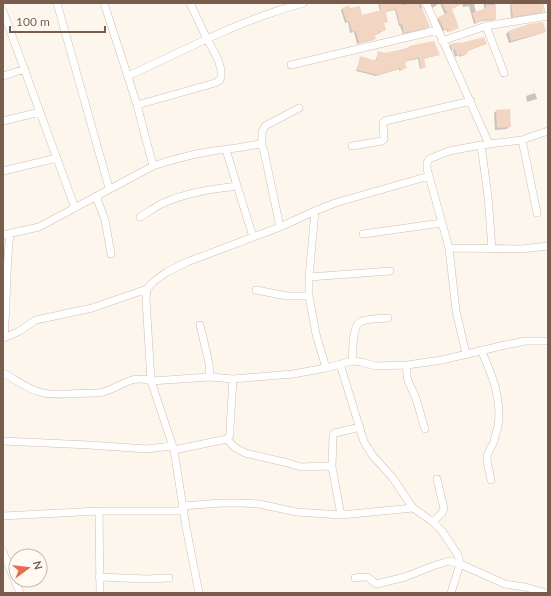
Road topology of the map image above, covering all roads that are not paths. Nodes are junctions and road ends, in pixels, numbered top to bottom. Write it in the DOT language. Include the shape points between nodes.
graph roads {
  1 [pos="57,3"];
  2 [pos="104,3"];
  3 [pos="190,3"];
  4 [pos="304,3"];
  5 [pos="426,3"];
  6 [pos="546,3"];
  7 [pos="548,9"];
  8 [pos="3,11"];
  9 [pos="548,16"];
  10 [pos="486,26"];
  11 [pos="438,30"];
  12 [pos="207,39"];
  13 [pos="442,41"];
  14 [pos="291,65"];
  15 [pos="25,69"];
  16 [pos="504,73"];
  17 [pos="3,76"];
  18 [pos="128,76"];
  19 [pos="471,101"];
  20 [pos="137,105"];
  21 [pos="299,108"];
  22 [pos="40,112"];
  23 [pos="3,121"];
  24 [pos="548,131"];
  25 [pos="522,140"];
  26 [pos="485,144"];
  27 [pos="262,146"];
  28 [pos="352,146"];
  29 [pos="226,150"];
  30 [pos="58,158"];
  31 [pos="154,166"];
  32 [pos="3,171"];
  33 [pos="429,176"];
  34 [pos="237,186"];
  35 [pos="109,188"];
  36 [pos="96,196"];
  37 [pos="75,208"];
  38 [pos="315,211"];
  39 [pos="537,213"];
  40 [pos="140,217"];
  41 [pos="442,223"];
  42 [pos="280,227"];
  43 [pos="7,234"];
  44 [pos="363,234"];
  45 [pos="253,237"];
  46 [pos="548,246"];
  47 [pos="449,248"];
  48 [pos="492,249"];
  49 [pos="111,254"];
  50 [pos="390,271"];
  51 [pos="309,277"];
  52 [pos="147,289"];
  53 [pos="256,290"];
  54 [pos="309,296"];
  55 [pos="388,318"];
  56 [pos="200,325"];
  57 [pos="4,337"];
  58 [pos="548,341"];
  59 [pos="481,350"];
  60 [pos="466,354"];
  61 [pos="352,361"];
  62 [pos="340,364"];
  63 [pos="407,365"];
  64 [pos="326,368"];
  65 [pos="3,373"];
  66 [pos="210,377"];
  67 [pos="233,379"];
  68 [pos="151,381"];
  69 [pos="360,427"];
  70 [pos="425,429"];
  71 [pos="226,439"];
  72 [pos="3,441"];
  73 [pos="173,448"];
  74 [pos="332,467"];
  75 [pos="437,479"];
  76 [pos="491,480"];
  77 [pos="413,508"];
  78 [pos="183,509"];
  79 [pos="99,511"];
  80 [pos="341,515"];
  81 [pos="3,516"];
  82 [pos="433,522"];
  83 [pos="3,552"];
  84 [pos="460,564"];
  85 [pos="100,577"];
  86 [pos="169,578"];
  87 [pos="355,578"];
  88 [pos="20,593"];
  89 [pos="100,593"];
  90 [pos="199,593"];
  91 [pos="451,593"];
  92 [pos="546,593"];
  1 -- 35 [label="street"];
  2 -- 18 [label="street"];
  3 -- 12 [label="street"];
  4 -- 12 [label="street" via="236,25"];
  5 -- 11 [label="street"];
  6 -- 7 [label="street"];
  8 -- 15 [label="street"];
  9 -- 10 [label="street"];
  10 -- 13 [label="street"];
  10 -- 16 [label="street"];
  11 -- 13 [label="street"];
  11 -- 14 [label="street"];
  12 -- 18 [label="street"];
  12 -- 20 [label="street" via="222,73 220,80"];
  13 -- 19 [label="street"];
  15 -- 17 [label="street"];
  15 -- 22 [label="street"];
  18 -- 20 [label="street"];
  19 -- 26 [label="street"];
  19 -- 28 [label="street" via="385,121 382,141"];
  20 -- 31 [label="street"];
  21 -- 27 [label="street" via="265,126 262,132"];
  22 -- 23 [label="street"];
  22 -- 30 [label="street"];
  24 -- 25 [label="street"];
  25 -- 26 [label="street"];
  25 -- 39 [label="street"];
  26 -- 33 [label="street" via="449,151 429,159"];
  26 -- 48 [label="street"];
  27 -- 29 [label="street" via="259,144"];
  27 -- 42 [label="street"];
  29 -- 31 [label="street" via="181,157"];
  29 -- 34 [label="street"];
  30 -- 32 [label="street"];
  30 -- 37 [label="street"];
  31 -- 35 [label="street"];
  33 -- 38 [label="street"];
  33 -- 41 [label="street"];
  34 -- 40 [label="street" via="192,193 162,204"];
  34 -- 45 [label="street"];
  35 -- 36 [label="street"];
  36 -- 37 [label="street"];
  36 -- 49 [label="street" via="105,220"];
  37 -- 43 [label="street" via="39,227"];
  38 -- 42 [label="street"];
  38 -- 51 [label="street"];
  41 -- 44 [label="street"];
  41 -- 47 [label="street"];
  42 -- 45 [label="street"];
  43 -- 57 [label="street"];
  45 -- 52 [label="street" via="187,262 167,272"];
  46 -- 48 [label="street"];
  47 -- 48 [label="street"];
  47 -- 60 [label="street" via="456,311"];
  50 -- 51 [label="street"];
  51 -- 54 [label="street"];
  52 -- 57 [label="street" via="92,308 36,320 18,332"];
  52 -- 68 [label="street"];
  53 -- 54 [label="street" via="287,296"];
  54 -- 64 [label="street"];
  55 -- 61 [label="street" via="358,322 355,327"];
  56 -- 66 [label="street"];
  58 -- 59 [label="street" via="526,341"];
  59 -- 60 [label="street"];
  59 -- 76 [label="street" via="490,369 499,407 498,426 487,458"];
  60 -- 63 [label="street"];
  61 -- 62 [label="street"];
  61 -- 63 [label="street" via="376,366"];
  62 -- 64 [label="street"];
  62 -- 69 [label="street"];
  63 -- 70 [label="street" via="409,385 415,395"];
  64 -- 67 [label="street" via="293,374"];
  65 -- 68 [label="street" via="30,388 49,394 100,393 131,380"];
  66 -- 67 [label="street"];
  66 -- 68 [label="street"];
  67 -- 71 [label="street" via="230,435"];
  68 -- 73 [label="street"];
  69 -- 74 [label="street" via="332,435"];
  69 -- 77 [label="street" via="364,442 373,456 395,481"];
  71 -- 73 [label="street"];
  71 -- 74 [label="street" via="245,453 302,467"];
  72 -- 73 [label="street" via="147,449"];
  73 -- 78 [label="street"];
  74 -- 80 [label="street"];
  75 -- 82 [label="street" via="444,509"];
  77 -- 80 [label="street"];
  77 -- 82 [label="street"];
  78 -- 79 [label="street"];
  78 -- 80 [label="street" via="221,503 242,503 296,512"];
  78 -- 90 [label="street"];
  79 -- 81 [label="street"];
  79 -- 85 [label="street"];
  82 -- 84 [label="street" via="450,542"];
  83 -- 88 [label="street"];
  84 -- 87 [label="street" via="449,561 377,584 366,576"];
  84 -- 91 [label="street"];
  84 -- 92 [label="street" via="505,584"];
  85 -- 86 [label="street"];
  85 -- 89 [label="street"];
}
